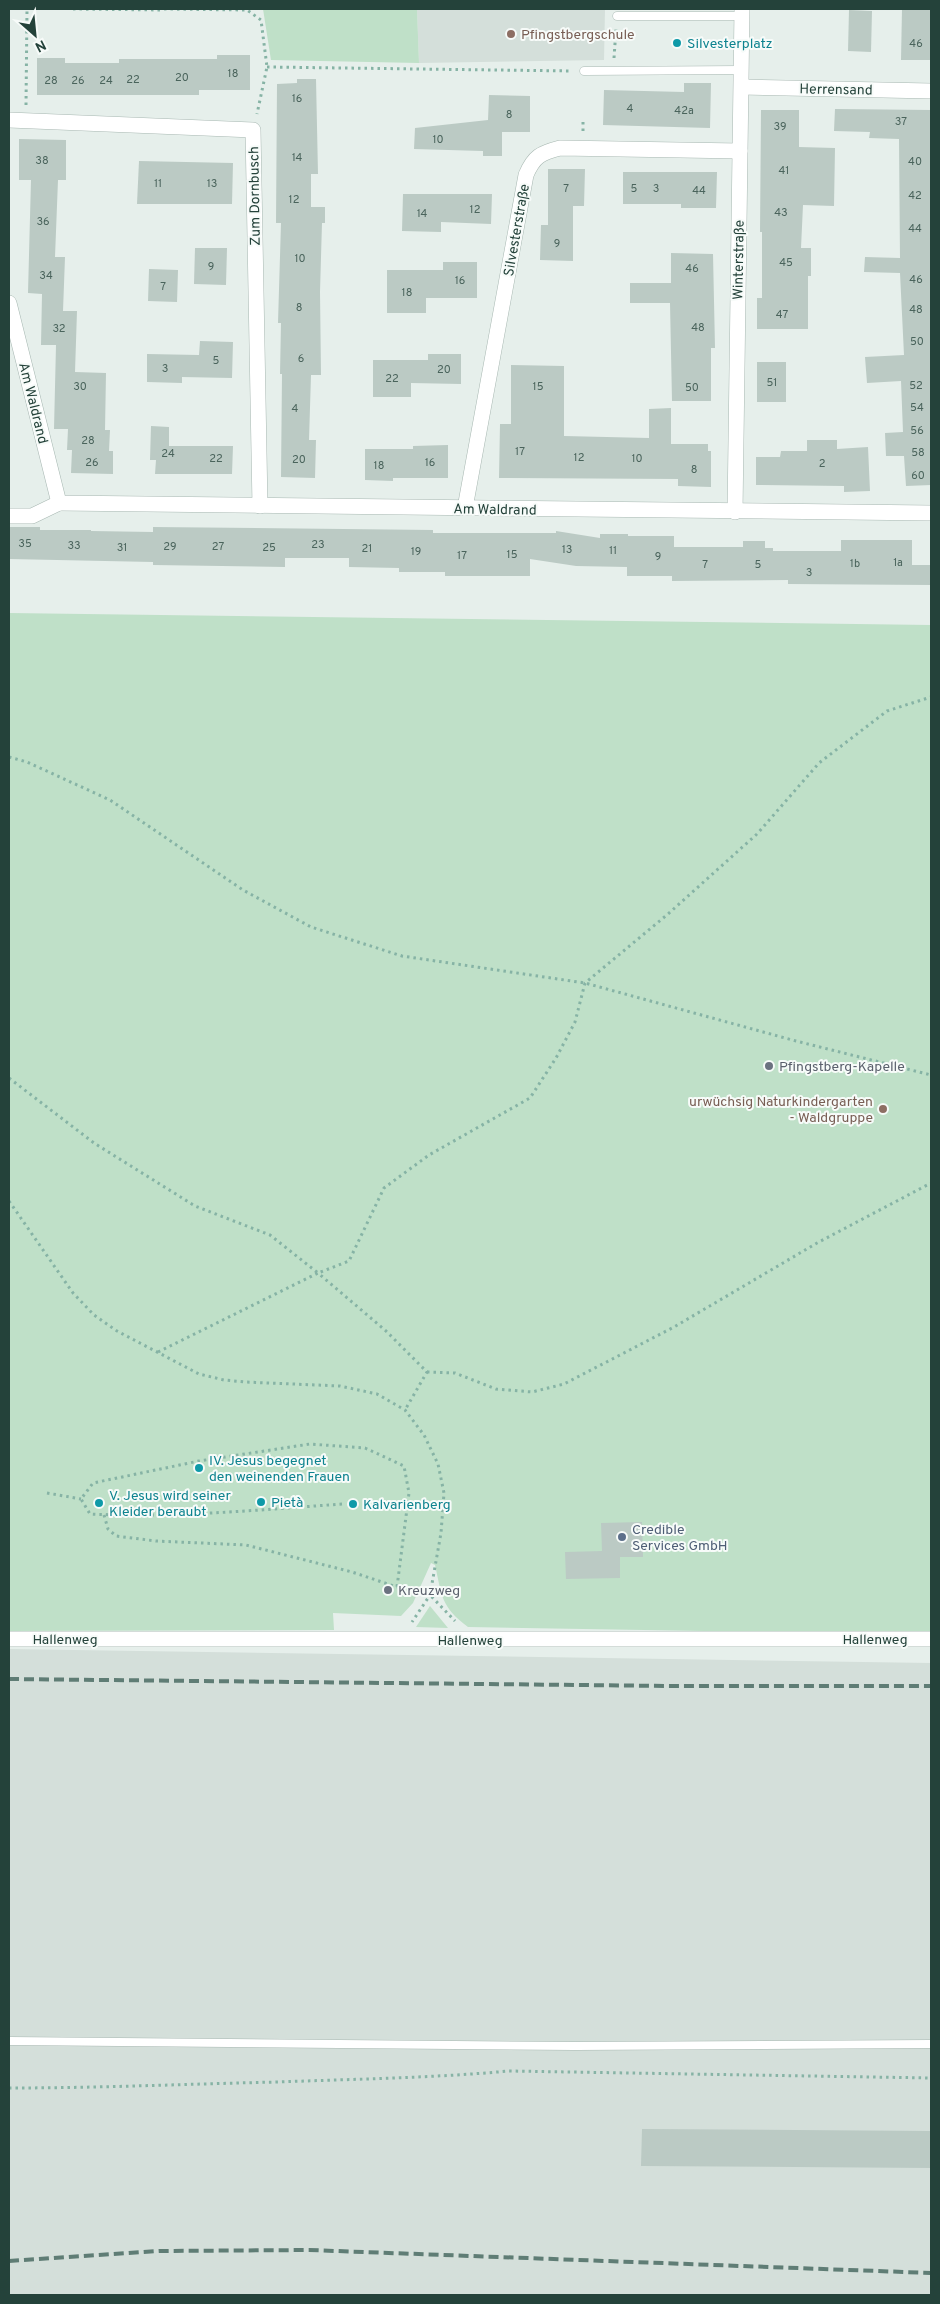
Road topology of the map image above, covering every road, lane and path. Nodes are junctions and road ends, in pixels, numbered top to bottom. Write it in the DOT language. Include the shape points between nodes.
graph roads {
  1 [pos="26,9"];
  2 [pos="73,9"];
  3 [pos="164,9"];
  4 [pos="742,12"];
  5 [pos="616,16"];
  6 [pos="267,67"];
  7 [pos="742,70"];
  8 [pos="584,71"];
  9 [pos="613,71"];
  10 [pos="742,87"];
  11 [pos="931,91"];
  12 [pos="9,120"];
  13 [pos="26,120"];
  14 [pos="253,130"];
  15 [pos="740,151"];
  16 [pos="9,302"];
  17 [pos="59,503"];
  18 [pos="260,506"];
  19 [pos="465,508"];
  20 [pos="734,512"];
  21 [pos="931,513"];
  22 [pos="9,516"];
  23 [pos="931,697"];
  24 [pos="9,757"];
  25 [pos="585,983"];
  26 [pos="930,1075"];
  27 [pos="9,1078"];
  28 [pos="931,1183"];
  29 [pos="9,1202"];
  30 [pos="318,1274"];
  31 [pos="158,1352"];
  32 [pos="427,1372"];
  33 [pos="405,1410"];
  34 [pos="47,1493"];
  35 [pos="81,1499"];
  36 [pos="342,1504"];
  37 [pos="104,1515"];
  38 [pos="397,1587"];
  39 [pos="430,1595"];
  40 [pos="9,1639"];
  41 [pos="931,1639"];
  42 [pos="401,1640"];
  43 [pos="468,1640"];
  44 [pos="9,2041"];
  45 [pos="931,2044"];
  46 [pos="931,2078"];
  47 [pos="9,2088"];
  1 -- 13 [label="path"];
  2 -- 3 [label="path"];
  3 -- 6 [label="path" via="247,10 261,20"];
  4 -- 5 [label="lane"];
  4 -- 7 [label="street, Winterstraße"];
  5 -- 9 [label="path"];
  6 -- 8 [label="path"];
  6 -- 14 [label="path"];
  7 -- 9 [label="lane"];
  7 -- 10 [label="street, Winterstraße"];
  8 -- 9 [label="lane"];
  10 -- 11 [label="street, Herrensand"];
  10 -- 15 [label="street, Winterstraße"];
  12 -- 13 [label="street, Zum Dornbusch"];
  13 -- 14 [label="street, Zum Dornbusch"];
  14 -- 18 [label="street, Zum Dornbusch"];
  15 -- 19 [label="street, Silvesterstraße" via="560,148 543,152 531,162 524,184"];
  15 -- 20 [label="street, Winterstraße"];
  16 -- 17 [label="street, Am Waldrand"];
  17 -- 18 [label="street, Am Waldrand"];
  17 -- 22 [label="street, Am Waldrand" via="32,516"];
  18 -- 19 [label="street, Am Waldrand"];
  19 -- 20 [label="street, Am Waldrand"];
  20 -- 21 [label="street, Am Waldrand"];
  23 -- 25 [label="path" via="887,712 819,763 757,834"];
  24 -- 25 [label="path" via="110,800 243,890 310,927 402,956"];
  25 -- 26 [label="path"];
  25 -- 30 [label="path" via="575,1022 530,1098 429,1156 384,1188 349,1261"];
  27 -- 30 [label="path" via="102,1148 195,1206 270,1235"];
  28 -- 32 [label="path" via="817,1243 674,1327 564,1384 532,1392 496,1388 455,1373"];
  29 -- 31 [label="path" via="73,1293 94,1315"];
  30 -- 31 [label="path"];
  30 -- 32 [label="path" via="386,1331"];
  31 -- 33 [label="path" via="199,1374 224,1380 340,1386 377,1394"];
  32 -- 33 [label="path"];
  33 -- 39 [label="path" via="424,1435 438,1464 444,1493"];
  34 -- 35 [label="path"];
  35 -- 37 [label="path" via="90,1514"];
  35 -- 38 [label="path" via="93,1483 199,1461 310,1444 365,1448 404,1466 409,1493"];
  36 -- 37 [label="path" via="217,1514"];
  37 -- 38 [label="path" via="108,1529 116,1536 246,1545"];
  38 -- 39 [label="path"];
  39 -- 42 [label="path"];
  39 -- 43 [label="path"];
  40 -- 42 [label="street, Hallenweg"];
  41 -- 43 [label="street, Hallenweg"];
  42 -- 43 [label="street, Hallenweg"];
  44 -- 45 [label="lane" via="574,2046"];
  46 -- 47 [label="path" via="509,2071 366,2079"];
}
